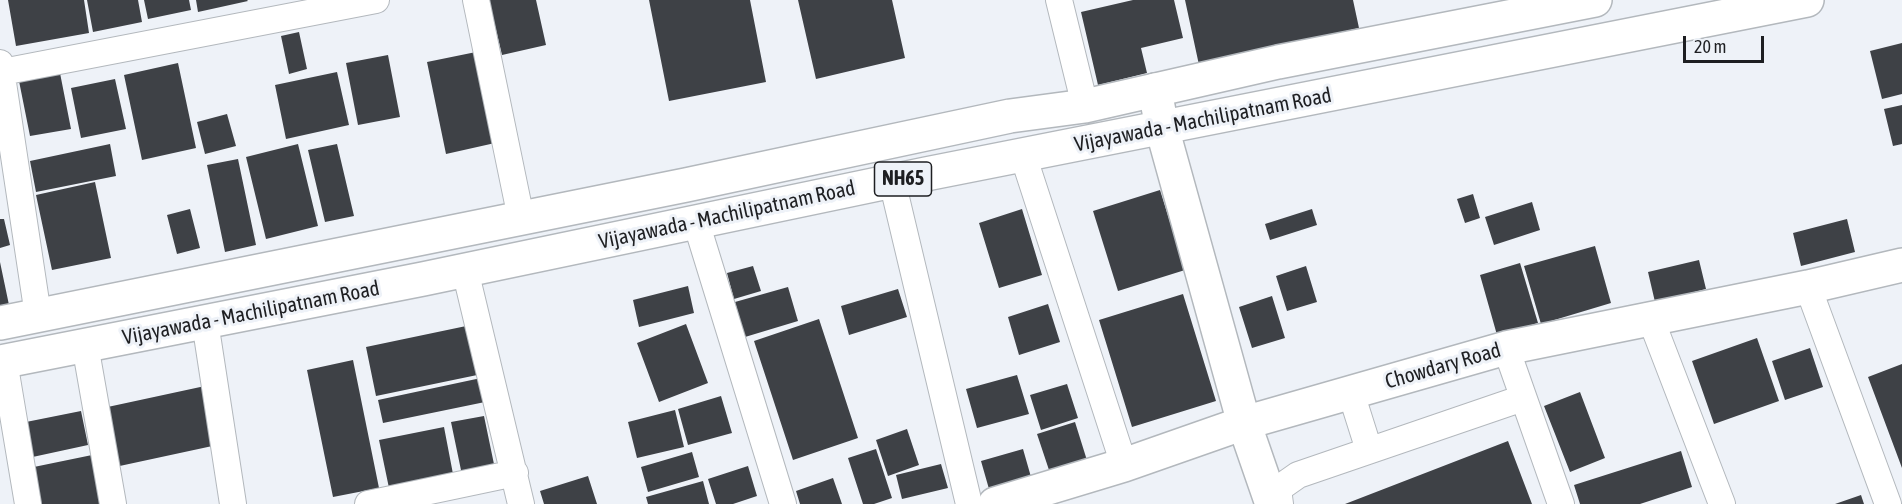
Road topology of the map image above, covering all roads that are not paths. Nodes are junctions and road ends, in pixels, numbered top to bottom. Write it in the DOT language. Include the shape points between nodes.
graph roads {
  1 [pos="376,0"];
  2 [pos="476,0"];
  3 [pos="1059,0"];
  4 [pos="1595,0"];
  5 [pos="1807,0"];
  6 [pos="1,67"];
  7 [pos="1155,90"];
  8 [pos="1085,106"];
  9 [pos="1162,128"];
  10 [pos="1023,155"];
  11 [pos="892,181"];
  12 [pos="521,218"];
  13 [pos="696,222"];
  14 [pos="1902,265"];
  15 [pos="465,270"];
  16 [pos="1808,287"];
  17 [pos="38,315"];
  18 [pos="1650,317"];
  19 [pos="205,322"];
  20 [pos="0,323"];
  21 [pos="86,345"];
  22 [pos="1506,348"];
  23 [pos="2,361"];
  24 [pos="1351,393"];
  25 [pos="1523,398"];
  26 [pos="1244,423"];
  27 [pos="1369,450"];
  28 [pos="1124,465"];
  29 [pos="515,472"];
  30 [pos="28,504"];
  31 [pos="113,504"];
  32 [pos="233,504"];
  33 [pos="368,504"];
  34 [pos="521,504"];
  35 [pos="783,504"];
  36 [pos="969,504"];
  37 [pos="994,504"];
  38 [pos="1272,504"];
  39 [pos="1280,504"];
  40 [pos="1561,504"];
  41 [pos="1722,504"];
  42 [pos="1888,504"];
  1 -- 6 [label="street"];
  2 -- 12 [label="street"];
  3 -- 8 [label="street"];
  4 -- 7 [label="main road, Vijayawada - Machilipatnam Road / NH65"];
  5 -- 9 [label="main road, Vijayawada - Machilipatnam Road / NH65"];
  6 -- 17 [label="street"];
  7 -- 8 [label="main road, Vijayawada - Machilipatnam Road / NH65"];
  7 -- 9 [label="main road"];
  8 -- 12 [label="main road, Vijayawada - Machilipatnam Road / NH65" via="1010,116"];
  9 -- 10 [label="main road, Vijayawada - Machilipatnam Road / NH65"];
  9 -- 26 [label="main road"];
  10 -- 11 [label="main road, Vijayawada - Machilipatnam Road / NH65"];
  10 -- 28 [label="street"];
  11 -- 13 [label="main road, Vijayawada - Machilipatnam Road / NH65"];
  11 -- 36 [label="street"];
  12 -- 17 [label="main road, Vijayawada - Machilipatnam Road / NH65"];
  13 -- 15 [label="main road, Vijayawada - Machilipatnam Road / NH65"];
  13 -- 35 [label="street"];
  14 -- 16 [label="main road, Chowdary Road"];
  15 -- 19 [label="main road, Vijayawada - Machilipatnam Road / NH65"];
  15 -- 29 [label="street"];
  16 -- 18 [label="main road, Chowdary Road"];
  16 -- 42 [label="street"];
  17 -- 20 [label="main road, Vijayawada - Machilipatnam Road / NH65"];
  18 -- 22 [label="main road, Chowdary Road"];
  18 -- 41 [label="street"];
  19 -- 21 [label="main road, Vijayawada - Machilipatnam Road / NH65"];
  19 -- 32 [label="street"];
  21 -- 23 [label="main road, Vijayawada - Machilipatnam Road / NH65"];
  21 -- 31 [label="street"];
  22 -- 24 [label="main road, Chowdary Road"];
  22 -- 25 [label="street"];
  23 -- 30 [label="street"];
  24 -- 26 [label="main road, Chowdary Road"];
  24 -- 27 [label="street"];
  25 -- 27 [label="street"];
  25 -- 40 [label="street"];
  26 -- 28 [label="main road, Chowdary Road"];
  26 -- 38 [label="main road"];
  27 -- 39 [label="street" via="1285,482 1278,489"];
  28 -- 37 [label="main road, Chowdary Road"];
  29 -- 33 [label="street"];
  29 -- 34 [label="street"];
}
